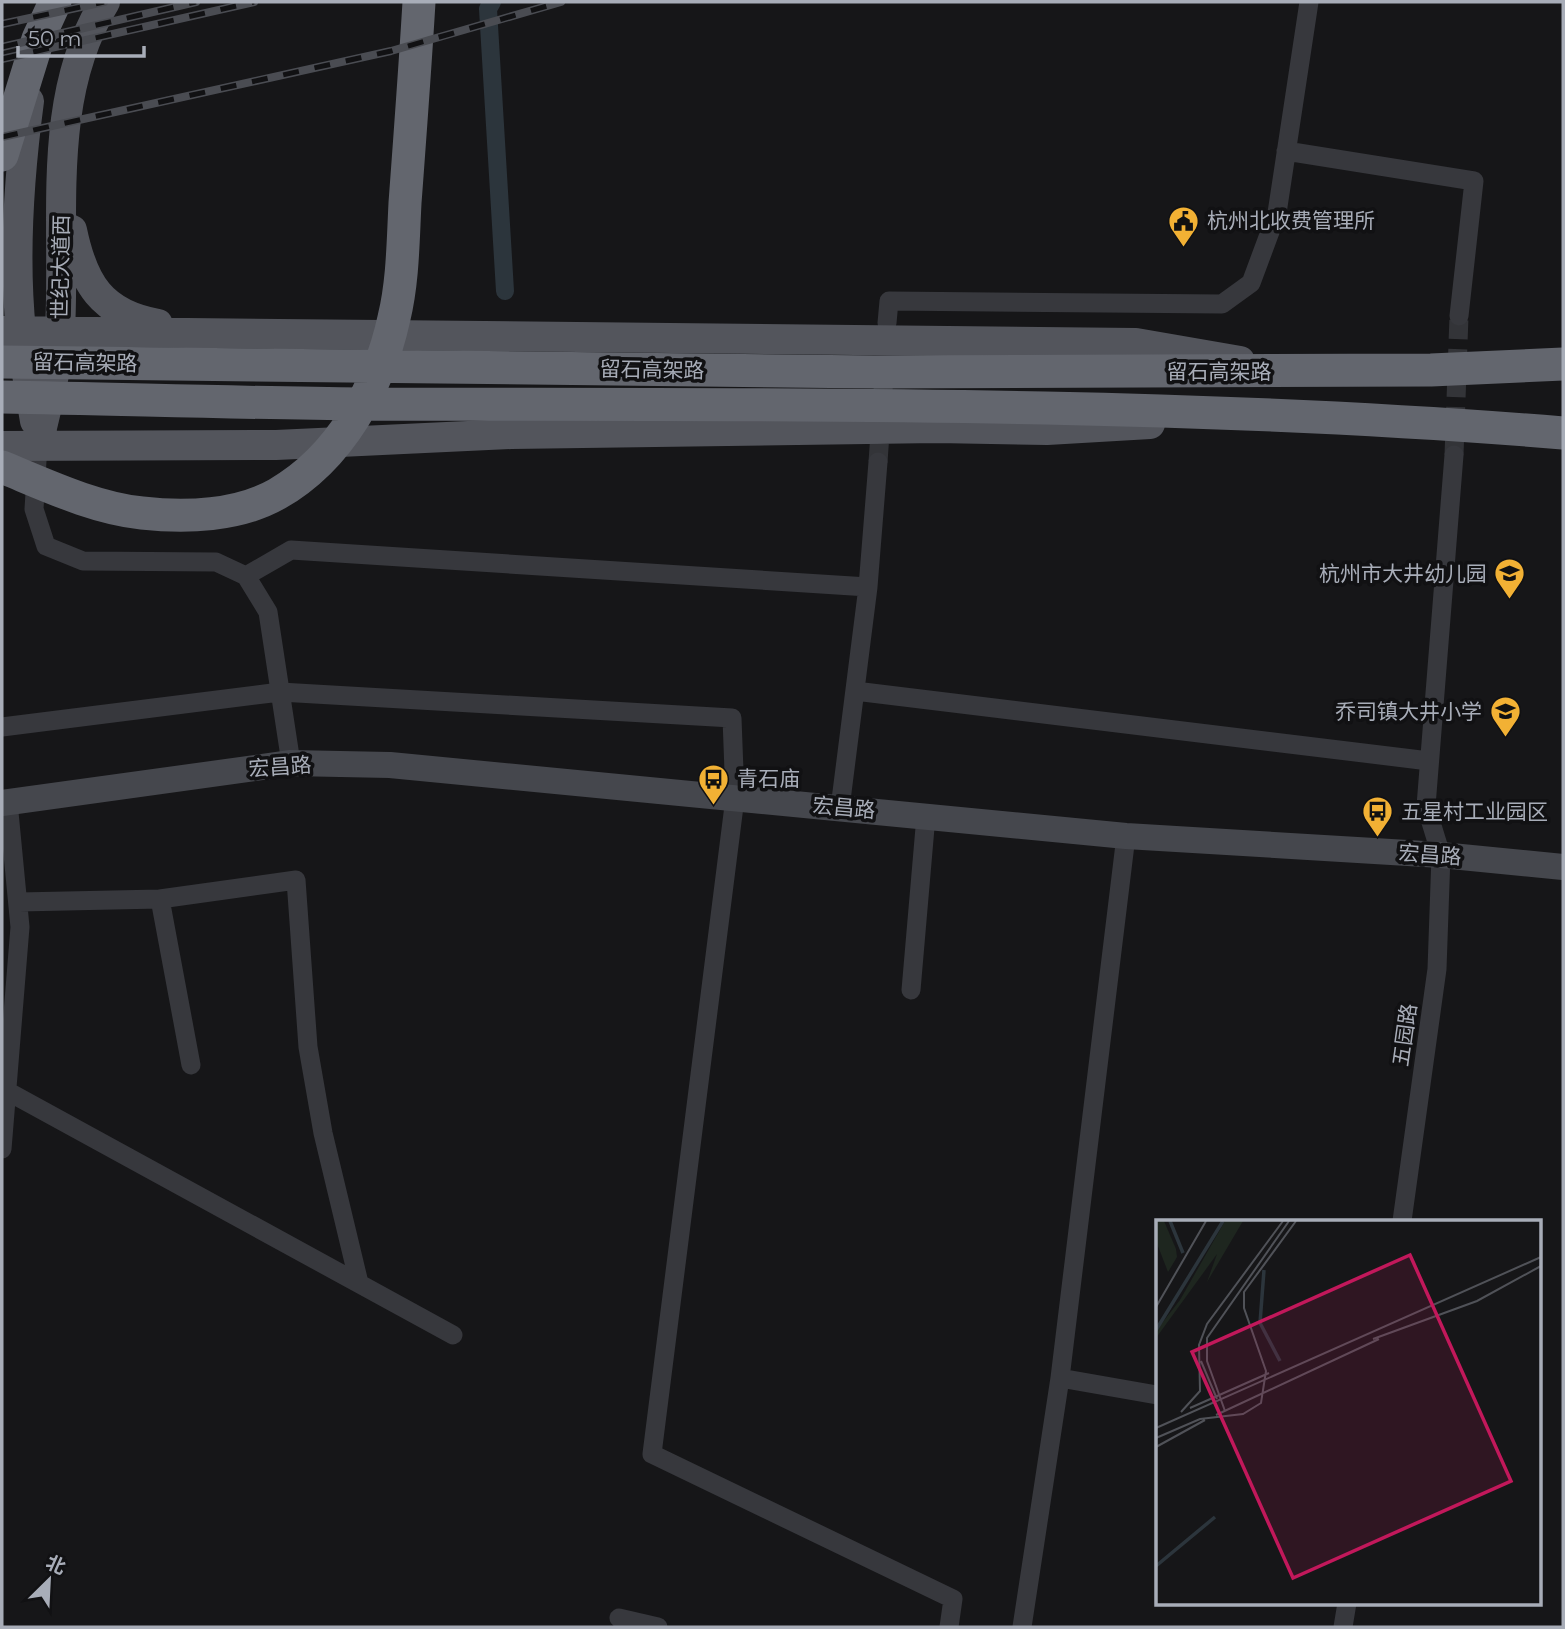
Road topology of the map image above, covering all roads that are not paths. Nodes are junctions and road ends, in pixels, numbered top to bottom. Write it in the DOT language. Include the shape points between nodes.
graph roads {
  1 [pos="55,2"];
  2 [pos="105,2"];
  3 [pos="419,2"];
  4 [pos="1309,2"];
  5 [pos="38,39"];
  6 [pos="1286,151"];
  7 [pos="2,155"];
  8 [pos="62,182"];
  9 [pos="1459,316"];
  10 [pos="887,323"];
  11 [pos="11,331"];
  12 [pos="60,332"];
  13 [pos="210,334"];
  14 [pos="2,362"];
  15 [pos="1563,364"];
  16 [pos="1303,372"];
  17 [pos="2,397"];
  18 [pos="1300,415"];
  19 [pos="1563,433"];
  20 [pos="14,450"];
  21 [pos="1454,456"];
  22 [pos="878,462"];
  23 [pos="246,576"];
  24 [pos="868,587"];
  25 [pos="855,691"];
  26 [pos="280,692"];
  27 [pos="2,727"];
  28 [pos="1429,761"];
  29 [pos="291,764"];
  30 [pos="735,798"];
  31 [pos="5,802"];
  32 [pos="840,808"];
  33 [pos="926,816"];
  34 [pos="1126,836"];
  35 [pos="1441,855"];
  36 [pos="1563,867"];
  37 [pos="160,899"];
  38 [pos="19,902"];
  39 [pos="911,990"];
  40 [pos="191,1065"];
  41 [pos="7,1091"];
  42 [pos="2,1149"];
  43 [pos="1402,1220"];
  44 [pos="359,1283"];
  45 [pos="453,1335"];
  46 [pos="1060,1378"];
  47 [pos="1156,1395"];
  48 [pos="1347,1604"];
  49 [pos="619,1618"];
  50 [pos="658,1627"];
  51 [pos="948,1627"];
  52 [pos="1022,1627"];
  53 [pos="1343,1627"];
  1 -- 5 [label="highway"];
  2 -- 8 [label="main road" via="94,20 69,96"];
  3 -- 20 [label="highway" via="395,317 372,388 326,454 278,494 219,512 172,515 93,502"];
  4 -- 6 [label="street"];
  5 -- 7 [label="highway"];
  5 -- 11 [label="main road, 世纪大道西" via="19,174"];
  6 -- 9 [label="street" via="1474,181"];
  6 -- 10 [label="street" via="1277,213 1251,283 1222,304 889,301"];
  8 -- 12 [label="main road, 世纪大道西"];
  8 -- 13 [label="main road" via="79,267 90,286 112,308 143,322"];
  11 -- 12 [label="main road"];
  11 -- 20 [label="main road, 世纪大道西"];
  12 -- 13 [label="main road"];
  12 -- 20 [label="main road, 世纪大道西"];
  13 -- 16 [label="main road" via="1136,343"];
  14 -- 16 [label="highway, 留石高架路"];
  15 -- 16 [label="highway, 留石高架路"];
  17 -- 18 [label="highway, 留石高架路" via="359,404 877,405"];
  18 -- 19 [label="highway, 留石高架路"];
  18 -- 20 [label="main road" via="1047,430 651,430"];
  20 -- 23 [label="street" via="46,546 83,561 216,562"];
  21 -- 28 [label="street, 五园路"];
  22 -- 24 [label="street"];
  23 -- 24 [label="street" via="291,550"];
  23 -- 26 [label="street" via="268,612"];
  24 -- 25 [label="street"];
  25 -- 28 [label="street"];
  25 -- 32 [label="street"];
  26 -- 27 [label="street"];
  26 -- 29 [label="street"];
  26 -- 30 [label="street" via="732,718"];
  28 -- 35 [label="street, 五园路" via="1426,806"];
  29 -- 30 [label="street, 宏昌路" via="390,765"];
  29 -- 31 [label="street, 宏昌路"];
  30 -- 32 [label="street, 宏昌路"];
  30 -- 51 [label="street" via="652,1454 953,1599"];
  31 -- 38 [label="street"];
  32 -- 33 [label="street, 宏昌路"];
  33 -- 34 [label="street, 宏昌路"];
  33 -- 39 [label="street"];
  34 -- 35 [label="street, 宏昌路"];
  34 -- 46 [label="street"];
  35 -- 36 [label="street, 宏昌路"];
  35 -- 43 [label="street, 五园路" via="1437,969"];
  37 -- 38 [label="street"];
  37 -- 40 [label="street"];
  37 -- 44 [label="street" via="296,880 308,1047 323,1133"];
  38 -- 41 [label="street"];
  41 -- 42 [label="street"];
  41 -- 44 [label="street"];
  44 -- 45 [label="street"];
  46 -- 47 [label="street"];
  46 -- 52 [label="street"];
  48 -- 53 [label="street"];
  49 -- 50 [label="street"];
}
